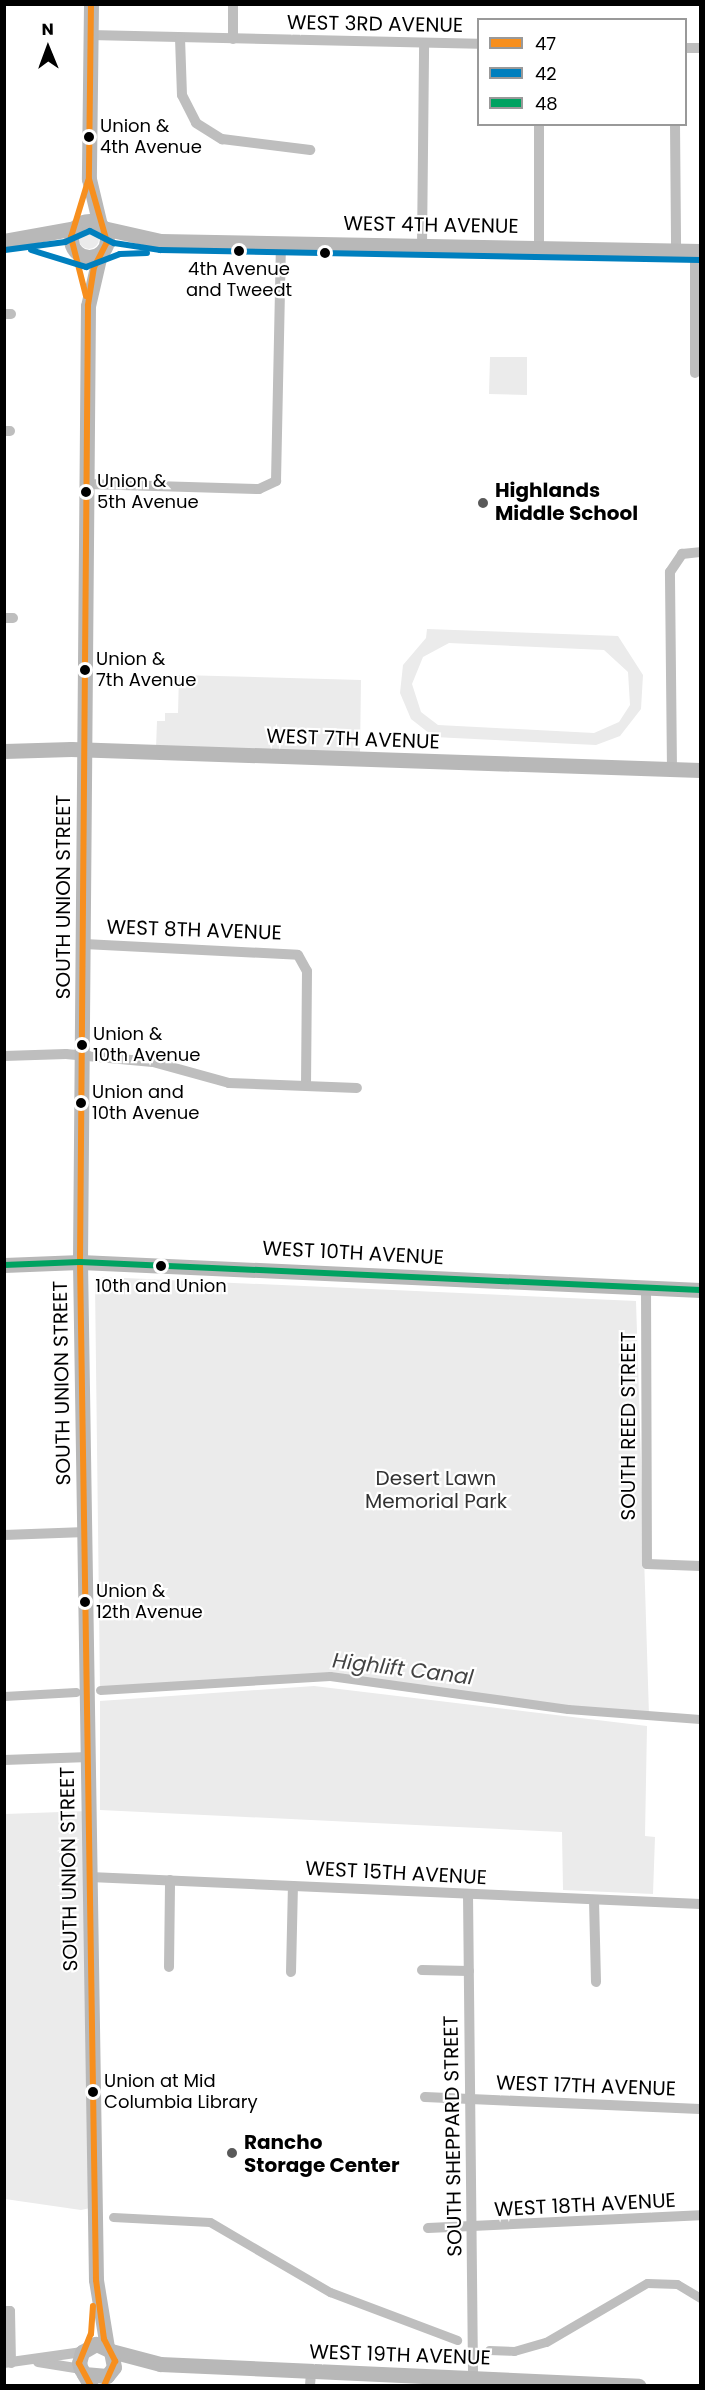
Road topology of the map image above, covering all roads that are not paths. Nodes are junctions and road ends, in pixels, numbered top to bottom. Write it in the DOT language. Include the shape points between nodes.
graph roads {
  1 [pos="91,4"];
  2 [pos="233,4"];
  3 [pos="90,35"];
  4 [pos="180,38"];
  5 [pos="233,39"];
  6 [pos="424,43"];
  7 [pos="477,44"];
  8 [pos="539,126"];
  9 [pos="675,126"];
  10 [pos="310,150"];
  11 [pos="89,179"];
  12 [pos="76,226"];
  13 [pos="101,226"];
  14 [pos="28,240"];
  15 [pos="4,241"];
  16 [pos="160,241"];
  17 [pos="281,243"];
  18 [pos="422,246"];
  19 [pos="539,248"];
  20 [pos="676,251"];
  21 [pos="698,251"];
  22 [pos="76,252"];
  23 [pos="102,252"];
  24 [pos="88,306"];
  25 [pos="695,373"];
  26 [pos="87,484"];
  27 [pos="700,552"];
  28 [pos="85,750"];
  29 [pos="4,751"];
  30 [pos="672,769"];
  31 [pos="700,770"];
  32 [pos="84,944"];
  33 [pos="4,1056"];
  34 [pos="83,1058"];
  35 [pos="306,1086"];
  36 [pos="357,1088"];
  37 [pos="80,1262"];
  38 [pos="4,1265"];
  39 [pos="646,1287"];
  40 [pos="700,1290"];
  41 [pos="86,1532"];
  42 [pos="4,1535"];
  43 [pos="700,1566"];
  44 [pos="89,1757"];
  45 [pos="4,1760"];
  46 [pos="90,1877"];
  47 [pos="170,1880"];
  48 [pos="293,1886"];
  49 [pos="468,1894"];
  50 [pos="594,1900"];
  51 [pos="700,1905"];
  52 [pos="169,1967"];
  53 [pos="422,1970"];
  54 [pos="469,1971"];
  55 [pos="291,1972"];
  56 [pos="596,1982"];
  57 [pos="425,2097"];
  58 [pos="470,2099"];
  59 [pos="700,2109"];
  60 [pos="700,2215"];
  61 [pos="428,2228"];
  62 [pos="472,2230"];
  63 [pos="96,2280"];
  64 [pos="4,2311"];
  65 [pos="109,2349"];
  66 [pos="84,2350"];
  67 [pos="38,2362"];
  68 [pos="8,2363"];
  69 [pos="160,2364"];
  70 [pos="85,2376"];
  71 [pos="107,2378"];
  72 [pos="473,2378"];
  73 [pos="310,2379"];
  74 [pos="638,2385"];
  1 -- 3 [label="main road"];
  2 -- 5 [label="street"];
  3 -- 4 [label="street, WEST 3RD AVENUE"];
  3 -- 11 [label="main road"];
  4 -- 5 [label="street, WEST 3RD AVENUE"];
  4 -- 10 [label="street" via="182,95 196,123 222,139"];
  5 -- 6 [label="street, WEST 3RD AVENUE"];
  6 -- 7 [label="street, WEST 3RD AVENUE"];
  6 -- 18 [label="street"];
  8 -- 19 [label="street"];
  9 -- 20 [label="street"];
  11 -- 12 [label="main road"];
  11 -- 13 [label="main road"];
  12 -- 13 [label="main road, WEST 4TH AVENUE"];
  12 -- 14 [label="main road"];
  12 -- 22 [label="main road, SOUTH UNION STREET"];
  13 -- 16 [label="main road, WEST 4TH AVENUE"];
  13 -- 23 [label="main road, SOUTH UNION STREET"];
  14 -- 15 [label="main road"];
  14 -- 22 [label="main road"];
  16 -- 17 [label="main road, WEST 4TH AVENUE"];
  16 -- 23 [label="main road, WEST 4TH AVENUE"];
  17 -- 18 [label="main road, WEST 4TH AVENUE"];
  17 -- 26 [label="street" via="280,470 273,484 259,489"];
  18 -- 19 [label="main road, WEST 4TH AVENUE"];
  19 -- 20 [label="main road, WEST 4TH AVENUE"];
  20 -- 21 [label="main road, WEST 4TH AVENUE"];
  21 -- 25 [label="street"];
  22 -- 23 [label="main road, WEST 4TH AVENUE"];
  22 -- 24 [label="main road, SOUTH UNION STREET"];
  23 -- 24 [label="main road, SOUTH UNION STREET"];
  24 -- 26 [label="main road, SOUTH UNION STREET"];
  26 -- 28 [label="main road, SOUTH UNION STREET"];
  27 -- 30 [label="street" via="675,560 669,572"];
  28 -- 29 [label="main road, WEST 7TH AVENUE"];
  28 -- 30 [label="main road, WEST 7TH AVENUE"];
  28 -- 32 [label="main road, SOUTH UNION STREET"];
  30 -- 31 [label="main road, WEST 7TH AVENUE"];
  32 -- 34 [label="main road, SOUTH UNION STREET"];
  32 -- 35 [label="street, WEST 8TH AVENUE" via="286,951 302,958 307,971"];
  33 -- 34 [label="street"];
  34 -- 35 [label="street" via="165,1063 223,1082"];
  34 -- 37 [label="main road, SOUTH UNION STREET"];
  35 -- 36 [label="street"];
  37 -- 38 [label="main road, WEST 10TH AVENUE"];
  37 -- 39 [label="main road, WEST 10TH AVENUE"];
  37 -- 41 [label="main road, SOUTH UNION STREET"];
  39 -- 40 [label="main road, WEST 10TH AVENUE"];
  39 -- 43 [label="street, SOUTH REED STREET" via="647,1564"];
  41 -- 42 [label="street"];
  41 -- 44 [label="main road, SOUTH UNION STREET"];
  44 -- 45 [label="street"];
  44 -- 46 [label="main road, SOUTH UNION STREET"];
  46 -- 47 [label="street, WEST 15TH AVENUE"];
  46 -- 63 [label="main road, SOUTH UNION STREET"];
  47 -- 48 [label="street, WEST 15TH AVENUE"];
  47 -- 52 [label="street"];
  48 -- 49 [label="street, WEST 15TH AVENUE"];
  48 -- 55 [label="street"];
  49 -- 50 [label="street, WEST 15TH AVENUE"];
  49 -- 54 [label="street, SOUTH SHEPPARD STREET"];
  50 -- 51 [label="street, WEST 15TH AVENUE"];
  50 -- 56 [label="street"];
  53 -- 54 [label="street"];
  54 -- 58 [label="street, SOUTH SHEPPARD STREET"];
  57 -- 58 [label="street, WEST 17TH AVENUE"];
  58 -- 59 [label="street, WEST 17TH AVENUE"];
  58 -- 62 [label="street, SOUTH SHEPPARD STREET"];
  60 -- 62 [label="street, WEST 18TH AVENUE"];
  61 -- 62 [label="street, WEST 18TH AVENUE"];
  62 -- 72 [label="street, SOUTH SHEPPARD STREET"];
  63 -- 65 [label="main road, SOUTH UNION STREET"];
  63 -- 66 [label="main road, SOUTH UNION STREET"];
  64 -- 68 [label="street" via="10,2311"];
  65 -- 66 [label="main road, WEST 19TH AVENUE"];
  65 -- 69 [label="main road, WEST 19TH AVENUE"];
  65 -- 71 [label="main road, SOUTH UNION STREET"];
  66 -- 67 [label="street"];
  66 -- 70 [label="main road, SOUTH UNION STREET"];
  67 -- 68 [label="street"];
  67 -- 70 [label="street"];
  69 -- 71 [label="main road, WEST 19TH AVENUE"];
  69 -- 73 [label="main road, WEST 19TH AVENUE"];
  70 -- 71 [label="main road, WEST 19TH AVENUE"];
  72 -- 73 [label="main road, WEST 19TH AVENUE"];
  72 -- 74 [label="main road, WEST 19TH AVENUE"];
}
